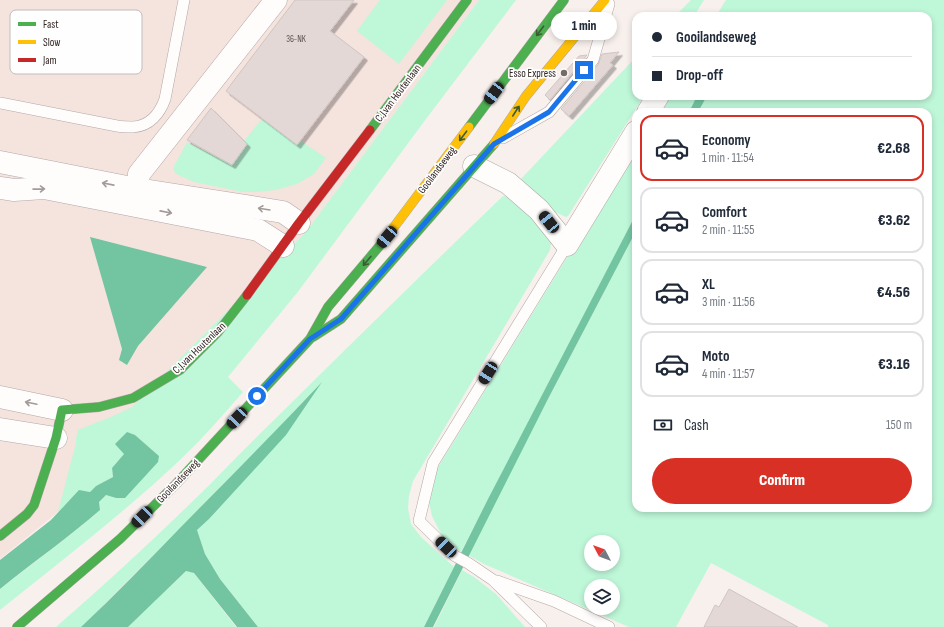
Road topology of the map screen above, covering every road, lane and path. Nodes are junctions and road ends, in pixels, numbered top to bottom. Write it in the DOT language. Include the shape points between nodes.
graph roads {
  1 [pos="184,0"];
  2 [pos="276,0"];
  3 [pos="467,0"];
  4 [pos="564,0"];
  5 [pos="605,0"];
  6 [pos="610,0"];
  7 [pos="0,103"];
  8 [pos="632,139"];
  9 [pos="494,144"];
  10 [pos="0,162"];
  11 [pos="474,166"];
  12 [pos="0,188"];
  13 [pos="135,198"];
  14 [pos="300,223"];
  15 [pos="567,245"];
  16 [pos="283,246"];
  17 [pos="310,339"];
  18 [pos="0,397"];
  19 [pos="62,410"];
  20 [pos="0,428"];
  21 [pos="56,438"];
  22 [pos="0,536"];
  23 [pos="493,580"];
  24 [pos="17,627"];
  25 [pos="541,627"];
  26 [pos="609,627"];
  1 -- 7 [label="lane" via="166,99 161,110 145,124 134,127 117,126"];
  2 -- 13 [label="street" via="139,174"];
  3 -- 14 [label="main road, C.J.van Houtenlaan"];
  4 -- 17 [label="main road, Gooilandseweg, one-way" via="387,237 328,307"];
  9 -- 5 [label="main road, Gooilandseweg, one-way" via="526,96"];
  6 -- 9 [label="lane" via="593,60 549,112"];
  8 -- 15 [label="street"];
  9 -- 11 [label="main road, Gooilandseweg"];
  13 -- 10 [label="street, one-way"];
  11 -- 15 [label="street" via="508,183 539,210"];
  11 -- 17 [label="main road, Gooilandseweg" via="341,319"];
  12 -- 13 [label="street, one-way" via="44,188"];
  14 -- 13 [label="street, one-way" via="283,212"];
  13 -- 16 [label="street, one-way" via="258,230"];
  14 -- 16 [label="main road, C.J.van Houtenlaan"];
  15 -- 23 [label="lane" via="433,463 419,521 455,556"];
  16 -- 19 [label="main road, C.J.van Houtenlaan" via="218,332 180,370 133,398 99,407"];
  17 -- 24 [label="main road, Gooilandseweg" via="176,484 120,539"];
  19 -- 18 [label="street, C.J.van Houtenlaan, one-way"];
  19 -- 21 [label="main road"];
  20 -- 21 [label="street"];
  21 -- 22 [label="main road" via="34,505"];
  23 -- 25 [label="lane"];
  23 -- 26 [label="lane" via="554,601"];
}
